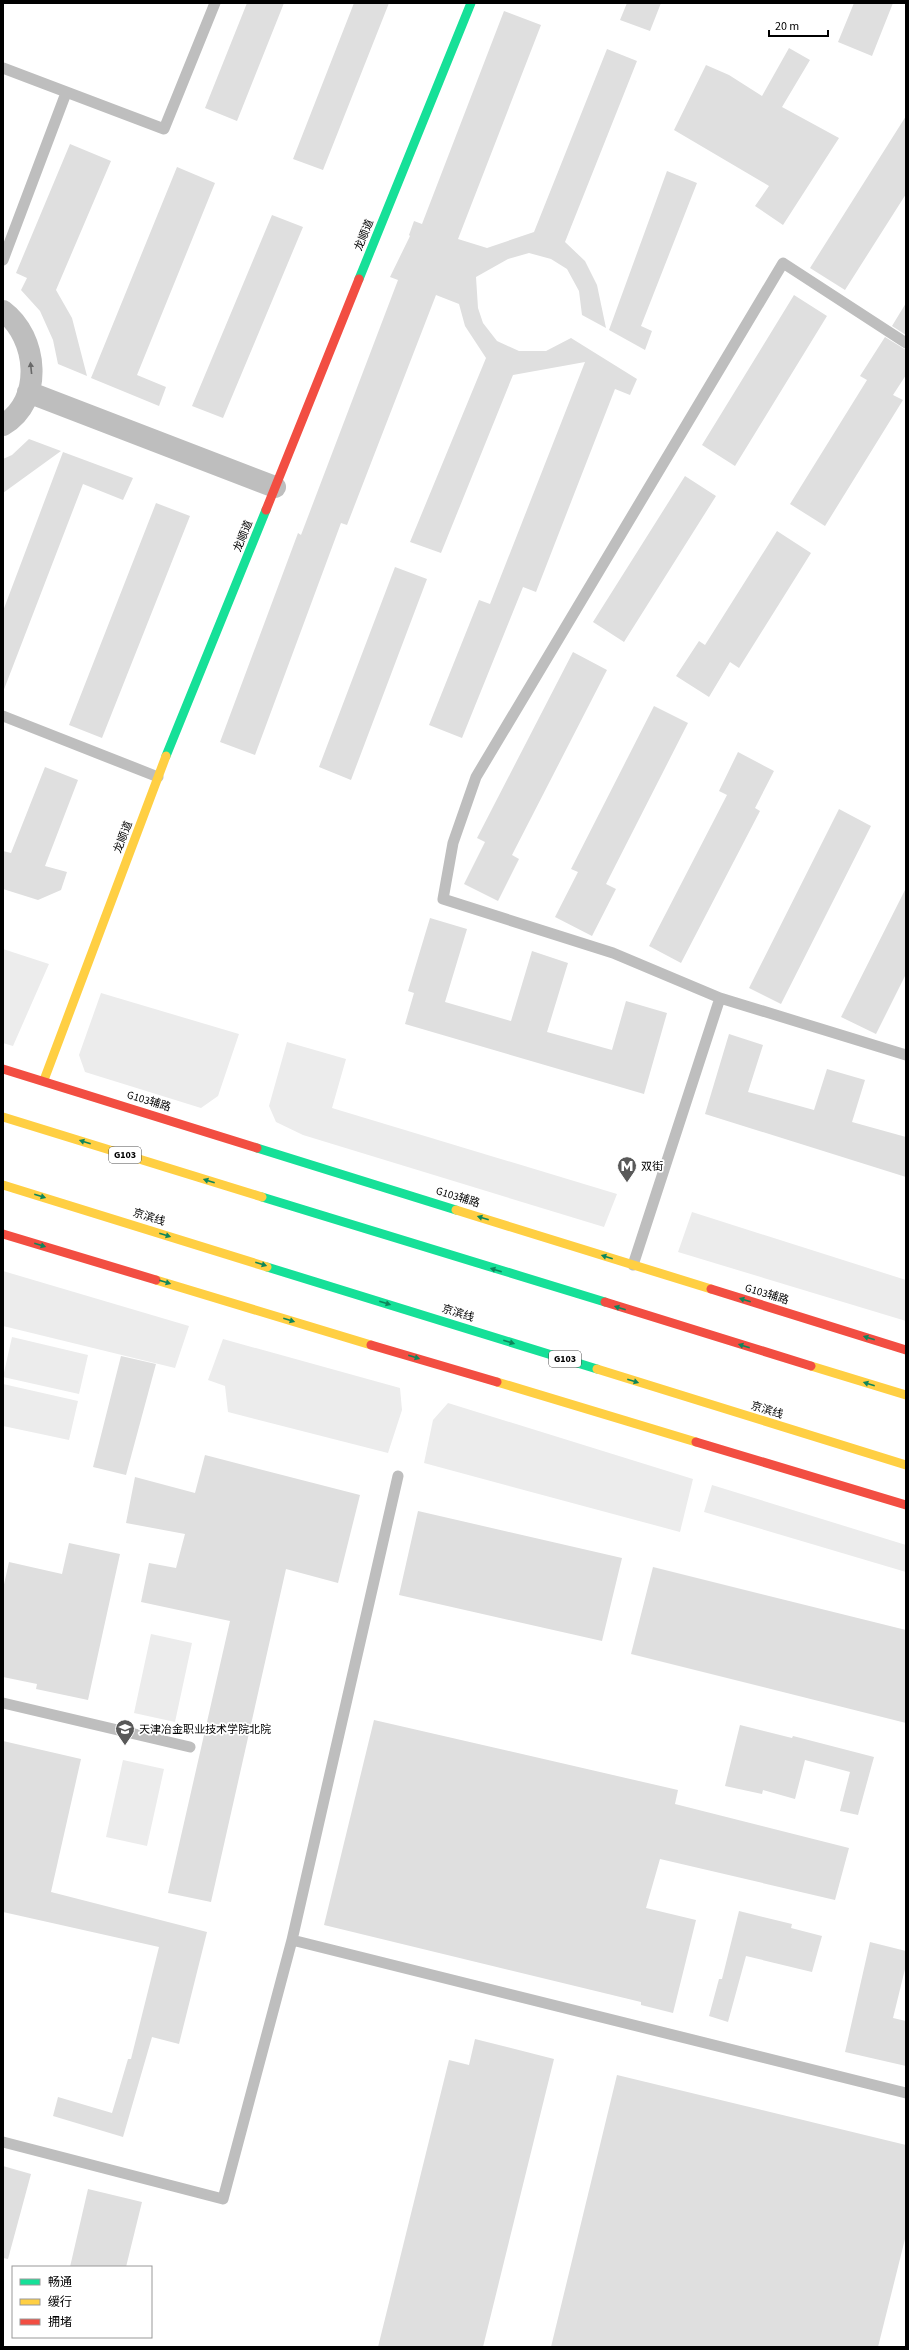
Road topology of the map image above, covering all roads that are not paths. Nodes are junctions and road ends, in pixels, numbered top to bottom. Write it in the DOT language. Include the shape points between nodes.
graph roads {
  1 [pos="214,3"];
  2 [pos="471,3"];
  3 [pos="3,68"];
  4 [pos="66,93"];
  5 [pos="3,260"];
  6 [pos="3,312"];
  7 [pos="906,343"];
  8 [pos="28,392"];
  9 [pos="3,425"];
  10 [pos="275,487"];
  11 [pos="3,716"];
  12 [pos="158,777"];
  13 [pos="720,998"];
  14 [pos="906,1055"];
  15 [pos="3,1069"];
  16 [pos="44,1080"];
  17 [pos="3,1117"];
  18 [pos="3,1185"];
  19 [pos="3,1234"];
  20 [pos="633,1265"];
  21 [pos="906,1350"];
  22 [pos="906,1395"];
  23 [pos="906,1465"];
  24 [pos="398,1476"];
  25 [pos="906,1505"];
  26 [pos="3,1703"];
  27 [pos="190,1747"];
  28 [pos="292,1940"];
  29 [pos="906,2093"];
  30 [pos="3,2142"];
  1 -- 4 [label="lane" via="164,129"];
  2 -- 10 [label="main road, 龙顺道"];
  3 -- 4 [label="lane"];
  4 -- 5 [label="lane"];
  8 -- 6 [label="street, one-way" via="32,375 29,347 18,326"];
  7 -- 13 [label="lane" via="783,263 476,777 453,843 443,899 613,952"];
  8 -- 9 [label="street" via="20,409"];
  8 -- 10 [label="street"];
  10 -- 12 [label="main road, 龙顺道"];
  11 -- 12 [label="lane"];
  12 -- 16 [label="main road, 龙顺道"];
  13 -- 14 [label="lane"];
  13 -- 20 [label="lane"];
  15 -- 16 [label="main road, G103辅路"];
  20 -- 16 [label="main road, G103辅路, one-way"];
  22 -- 17 [label="main road, G103, one-way"];
  18 -- 23 [label="main road, 京滨线 / G103, one-way"];
  19 -- 25 [label="main road, one-way"];
  21 -- 20 [label="main road, G103辅路, one-way"];
  24 -- 28 [label="lane"];
  26 -- 27 [label="lane"];
  28 -- 29 [label="lane"];
  28 -- 30 [label="lane" via="223,2199"];
}
